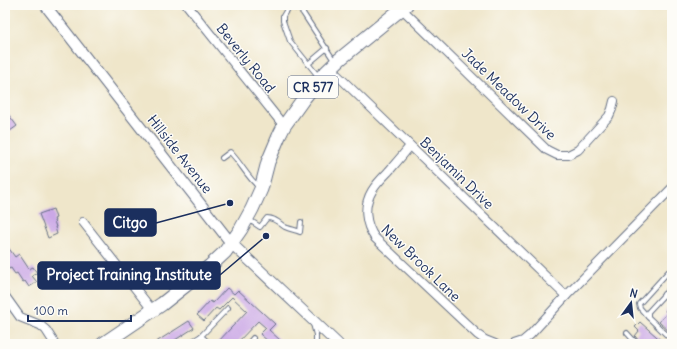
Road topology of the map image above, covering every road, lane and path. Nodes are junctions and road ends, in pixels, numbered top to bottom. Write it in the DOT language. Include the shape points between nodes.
graph roads {
  1 [pos="45,5"];
  2 [pos="187,5"];
  3 [pos="404,7"];
  4 [pos="327,48"];
  5 [pos="308,64"];
  6 [pos="333,65"];
  7 [pos="320,78"];
  8 [pos="614,101"];
  9 [pos="284,126"];
  10 [pos="410,146"];
  11 [pos="222,158"];
  12 [pos="672,188"];
  13 [pos="261,189"];
  14 [pos="247,219"];
  15 [pos="83,222"];
  16 [pos="301,222"];
  17 [pos="231,243"];
  18 [pos="672,271"];
  19 [pos="672,286"];
  20 [pos="664,294"];
  21 [pos="5,296"];
  22 [pos="566,296"];
  23 [pos="672,302"];
  24 [pos="228,308"];
  25 [pos="153,311"];
  26 [pos="648,317"];
  27 [pos="312,320"];
  28 [pos="627,333"];
  29 [pos="201,336"];
  30 [pos="253,338"];
  31 [pos="672,340"];
  32 [pos="105,343"];
  33 [pos="55,344"];
  34 [pos="188,344"];
  35 [pos="210,344"];
  36 [pos="248,344"];
  37 [pos="316,344"];
  38 [pos="338,344"];
  39 [pos="495,344"];
  40 [pos="514,344"];
  41 [pos="637,344"];
  1 -- 17 [label="street, Hillside Avenue"];
  2 -- 9 [label="street, Beverly Road"];
  3 -- 6 [label="main road, CR 577"];
  3 -- 8 [label="street, Jade Meadow Drive" via="547,150 557,155 568,155 578,150 609,116"];
  4 -- 5 [label="lane"];
  4 -- 5 [label="lane" via="299,9 290,8 286,11 283,21 290,42"];
  4 -- 6 [label="lane"];
  5 -- 7 [label="lane"];
  6 -- 7 [label="main road, CR 577"];
  6 -- 10 [label="street, Benjamin Drive"];
  7 -- 9 [label="main road, CR 577"];
  9 -- 13 [label="main road, CR 577" via="268,162"];
  10 -- 22 [label="street, Benjamin Drive"];
  10 -- 39 [label="street, New Brook Lane" via="377,184 368,200 366,218 370,232 478,335"];
  11 -- 13 [label="lane" via="230,152"];
  12 -- 22 [label="street"];
  13 -- 14 [label="main road, CR 577"];
  14 -- 16 [label="lane" via="260,227 271,218 285,227 300,232"];
  14 -- 17 [label="main road, CR 577"];
  15 -- 25 [label="street"];
  17 -- 25 [label="main road, CR 577" via="210,266"];
  17 -- 27 [label="street, Hillside Avenue"];
  18 -- 26 [label="lane" via="668,272 639,304"];
  19 -- 20 [label="lane"];
  20 -- 23 [label="lane"];
  20 -- 26 [label="lane" via="648,312"];
  21 -- 33 [label="street" via="20,317 40,325"];
  22 -- 40 [label="street" via="530,335"];
  24 -- 29 [label="lane"];
  25 -- 32 [label="main road, CR 577"];
  26 -- 31 [label="lane"];
  27 -- 37 [label="lane"];
  27 -- 38 [label="street, Hillside Avenue"];
  28 -- 41 [label="lane"];
  29 -- 34 [label="lane"];
  29 -- 35 [label="lane"];
  30 -- 36 [label="lane"];
}
